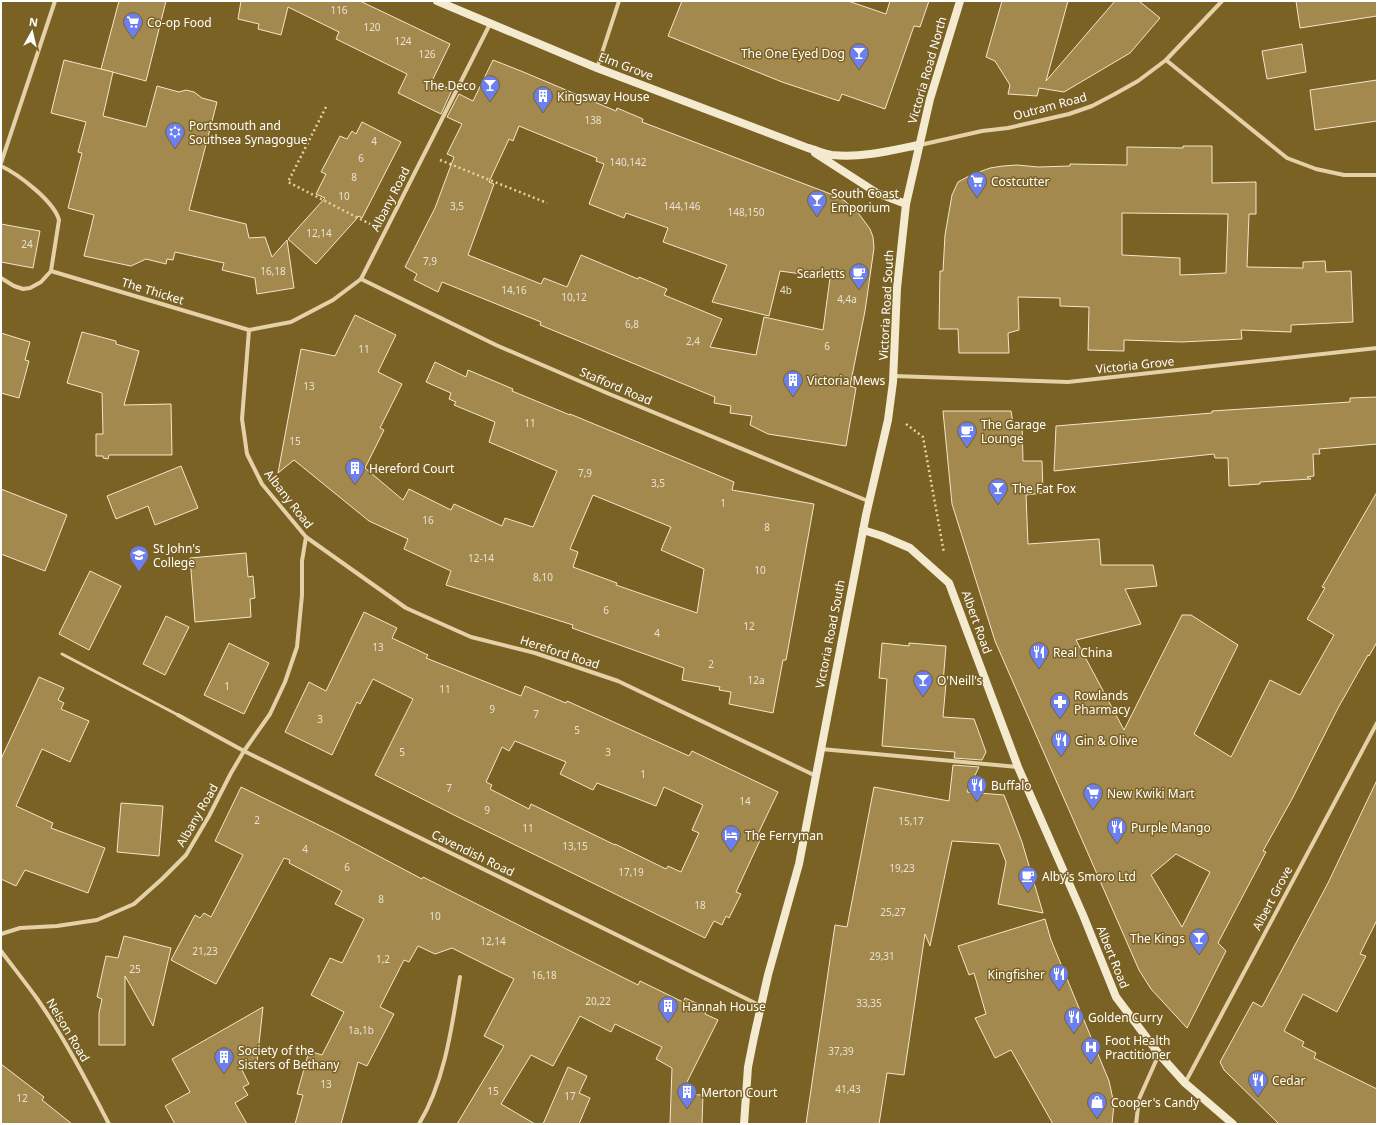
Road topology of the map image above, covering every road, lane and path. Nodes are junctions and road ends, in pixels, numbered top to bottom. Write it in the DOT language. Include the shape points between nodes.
graph roads {
  1 [pos="55,1"];
  2 [pos="437,1"];
  3 [pos="619,1"];
  4 [pos="960,1"];
  5 [pos="1222,1"];
  6 [pos="490,24"];
  7 [pos="1166,60"];
  8 [pos="597,68"];
  9 [pos="326,107"];
  10 [pos="918,145"];
  11 [pos="808,148"];
  12 [pos="424,154"];
  13 [pos="1,164"];
  14 [pos="1377,175"];
  15 [pos="547,203"];
  16 [pos="906,204"];
  17 [pos="385,232"];
  18 [pos="51,271"];
  19 [pos="1,278"];
  20 [pos="361,279"];
  21 [pos="249,330"];
  22 [pos="1377,348"];
  23 [pos="894,376"];
  24 [pos="889,413"];
  25 [pos="868,501"];
  26 [pos="863,530"];
  27 [pos="306,537"];
  28 [pos="949,583"];
  29 [pos="62,654"];
  30 [pos="178,715"];
  31 [pos="1377,723"];
  32 [pos="821,749"];
  33 [pos="244,751"];
  34 [pos="1018,767"];
  35 [pos="816,776"];
  36 [pos="1,934"];
  37 [pos="1,951"];
  38 [pos="460,977"];
  39 [pos="760,1006"];
  40 [pos="1158,1054"];
  41 [pos="1185,1083"];
  42 [pos="109,1124"];
  43 [pos="418,1124"];
  44 [pos="744,1124"];
  45 [pos="1136,1124"];
  46 [pos="1233,1124"];
  1 -- 13 [label="street"];
  2 -- 6 [label="main road, Elm Grove"];
  3 -- 8 [label="street"];
  4 -- 10 [label="main road, Victoria Road North"];
  5 -- 7 [label="street, Outram Road"];
  6 -- 8 [label="main road, Elm Grove"];
  6 -- 12 [label="street, Albany Road"];
  7 -- 10 [label="street, Outram Road" via="1138,81 1113,95 1069,114"];
  7 -- 14 [label="street" via="1287,158 1316,169 1344,175"];
  8 -- 11 [label="main road, Elm Grove"];
  9 -- 17 [label="path" via="288,182"];
  10 -- 11 [label="main road, Elm Grove" via="867,156 830,154"];
  10 -- 16 [label="main road, Victoria Road South"];
  11 -- 16 [label="main road, Elm Grove" via="877,193"];
  12 -- 15 [label="path"];
  12 -- 17 [label="street, Albany Road"];
  13 -- 18 [label="street" via="23,179 57,214"];
  16 -- 23 [label="main road, Victoria Road South" via="898,281"];
  17 -- 20 [label="street, Albany Road"];
  18 -- 19 [label="street" via="41,282 23,289"];
  18 -- 21 [label="street, The Thicket"];
  20 -- 21 [label="street, Albany Road" via="333,300 291,322"];
  20 -- 25 [label="street, Stafford Road" via="496,345"];
  21 -- 27 [label="street, Albany Road" via="242,419 246,454 262,484"];
  22 -- 23 [label="street, Victoria Grove" via="1068,382"];
  23 -- 24 [label="main road, Victoria Road South"];
  24 -- 25 [label="main road, Victoria Road South"];
  24 -- 28 [label="path" via="922,437"];
  25 -- 26 [label="main road, Victoria Road South"];
  26 -- 28 [label="main road, Albert Road" via="910,548"];
  26 -- 32 [label="main road, Victoria Road South"];
  27 -- 33 [label="street, Albany Road" via="302,561 297,647 286,682 270,714"];
  27 -- 35 [label="street, Hereford Road" via="406,608 471,637 535,653 618,681"];
  28 -- 34 [label="main road, Albert Road"];
  29 -- 30 [label="lane"];
  30 -- 33 [label="street, Cavendish Road"];
  31 -- 41 [label="street, Albert Grove"];
  32 -- 34 [label="street"];
  32 -- 35 [label="main road, Victoria Road South"];
  33 -- 36 [label="street, Albany Road" via="186,855 134,904 97,920 20,928"];
  33 -- 39 [label="street, Cavendish Road"];
  34 -- 40 [label="main road, Albert Road" via="1116,996"];
  35 -- 39 [label="main road, Victoria Road South" via="798,864"];
  37 -- 42 [label="street, Nelson Road" via="57,1030 87,1080"];
  38 -- 43 [label="street" via="451,1034 443,1063 425,1114"];
  39 -- 44 [label="main road, Victoria Road South" via="748,1067"];
  40 -- 41 [label="main road, Albert Road"];
  40 -- 45 [label="street" via="1140,1098"];
  41 -- 46 [label="main road, Albert Road"];
}
